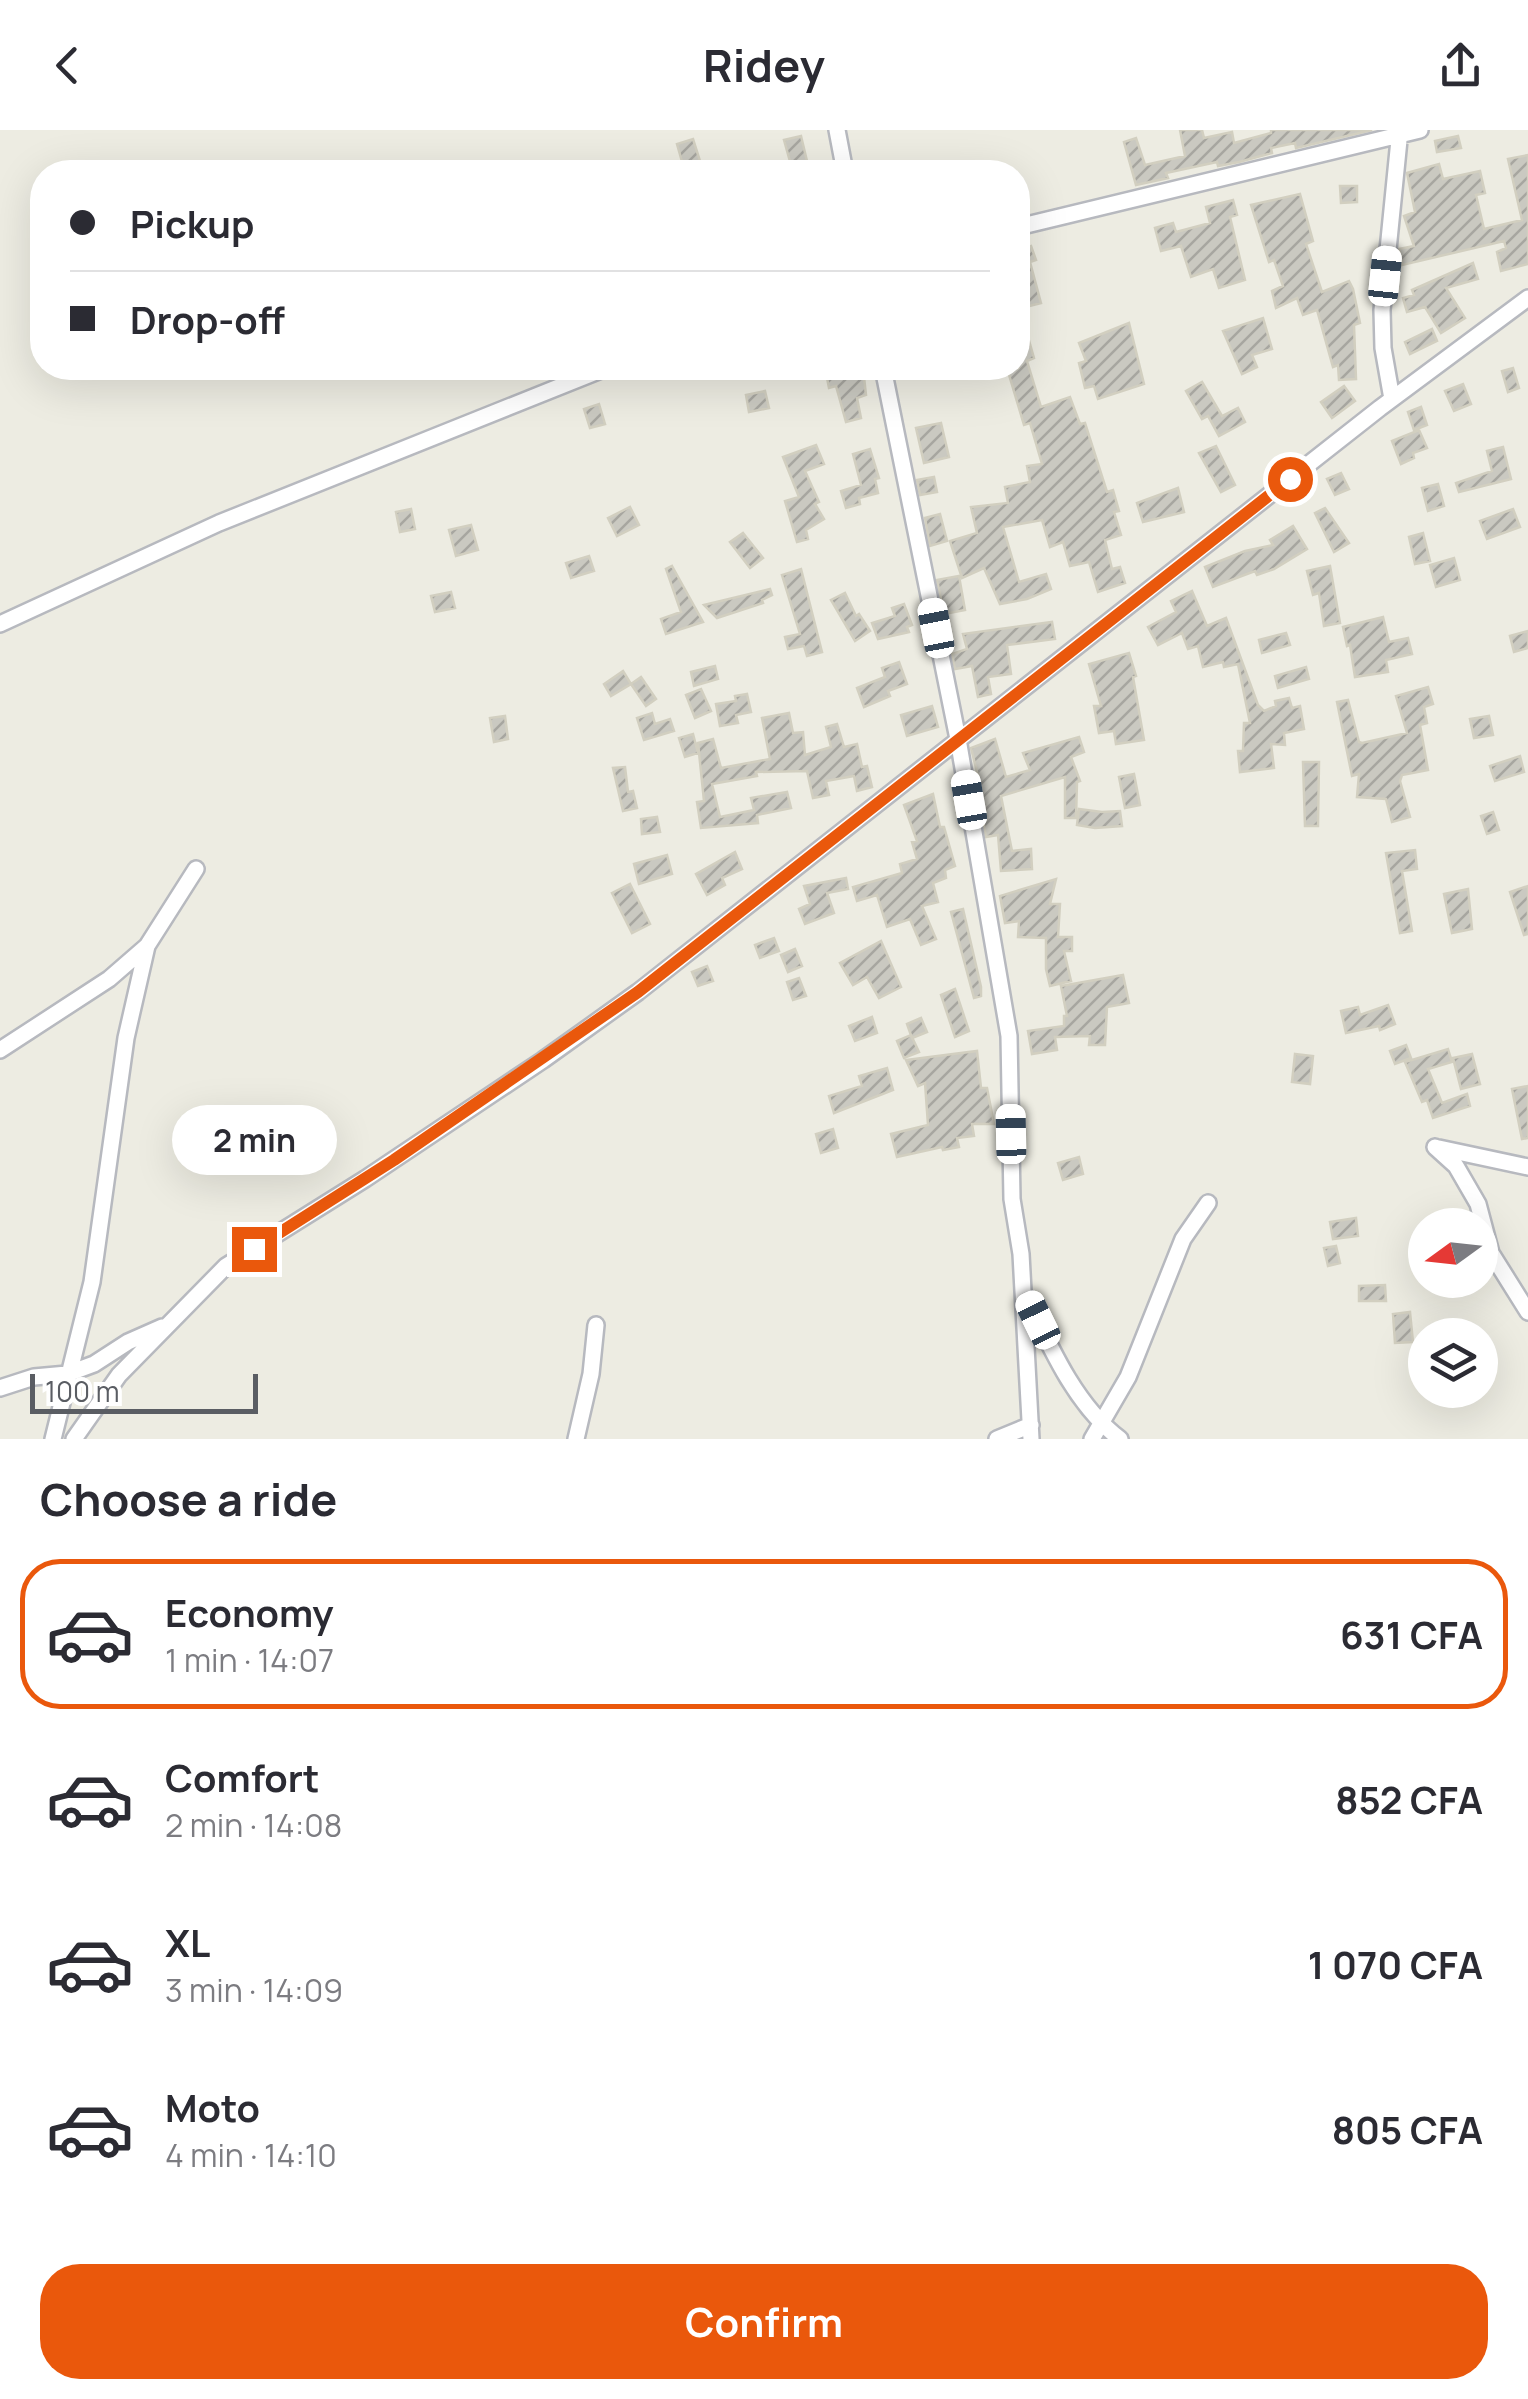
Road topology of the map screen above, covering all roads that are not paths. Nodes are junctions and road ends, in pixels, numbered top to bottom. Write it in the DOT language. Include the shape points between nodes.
graph roads {
  1 [pos="837,130"];
  2 [pos="1420,130"];
  3 [pos="1399,133"];
  4 [pos="843,160"];
  5 [pos="1030,224"];
  6 [pos="1528,298"];
  7 [pos="576,380"];
  8 [pos="886,380"];
  9 [pos="1392,399"];
  10 [pos="0,624"];
  11 [pos="958,739"];
  12 [pos="196,869"];
  13 [pos="146,946"];
  14 [pos="0,1050"];
  15 [pos="1528,1167"];
  16 [pos="1208,1204"];
  17 [pos="1023,1290"];
  18 [pos="1528,1312"];
  19 [pos="166,1325"];
  20 [pos="596,1325"];
  21 [pos="67,1374"];
  22 [pos="0,1388"];
  23 [pos="1096,1431"];
  24 [pos="1031,1432"];
  25 [pos="53,1439"];
  26 [pos="74,1439"];
  27 [pos="576,1439"];
  28 [pos="997,1439"];
  29 [pos="1120,1439"];
  1 -- 4 [label="street"];
  2 -- 3 [label="street"];
  3 -- 5 [label="street"];
  3 -- 9 [label="street" via="1382,310"];
  6 -- 9 [label="street"];
  7 -- 10 [label="street" via="219,524"];
  8 -- 11 [label="street"];
  9 -- 11 [label="street"];
  11 -- 17 [label="street" via="1009,1036 1012,1199"];
  11 -- 19 [label="street" via="638,992 226,1266"];
  12 -- 13 [label="street"];
  13 -- 14 [label="street" via="109,979"];
  13 -- 21 [label="street" via="126,1038 92,1282"];
  15 -- 18 [label="street" via="1436,1147 1478,1204 1491,1253"];
  16 -- 23 [label="street" via="1183,1240 1128,1377"];
  17 -- 23 [label="street"];
  17 -- 24 [label="street"];
  19 -- 21 [label="street"];
  19 -- 26 [label="street"];
  20 -- 27 [label="street"];
  21 -- 22 [label="street"];
  21 -- 25 [label="street"];
  23 -- 29 [label="street"];
  24 -- 28 [label="street"];
}
